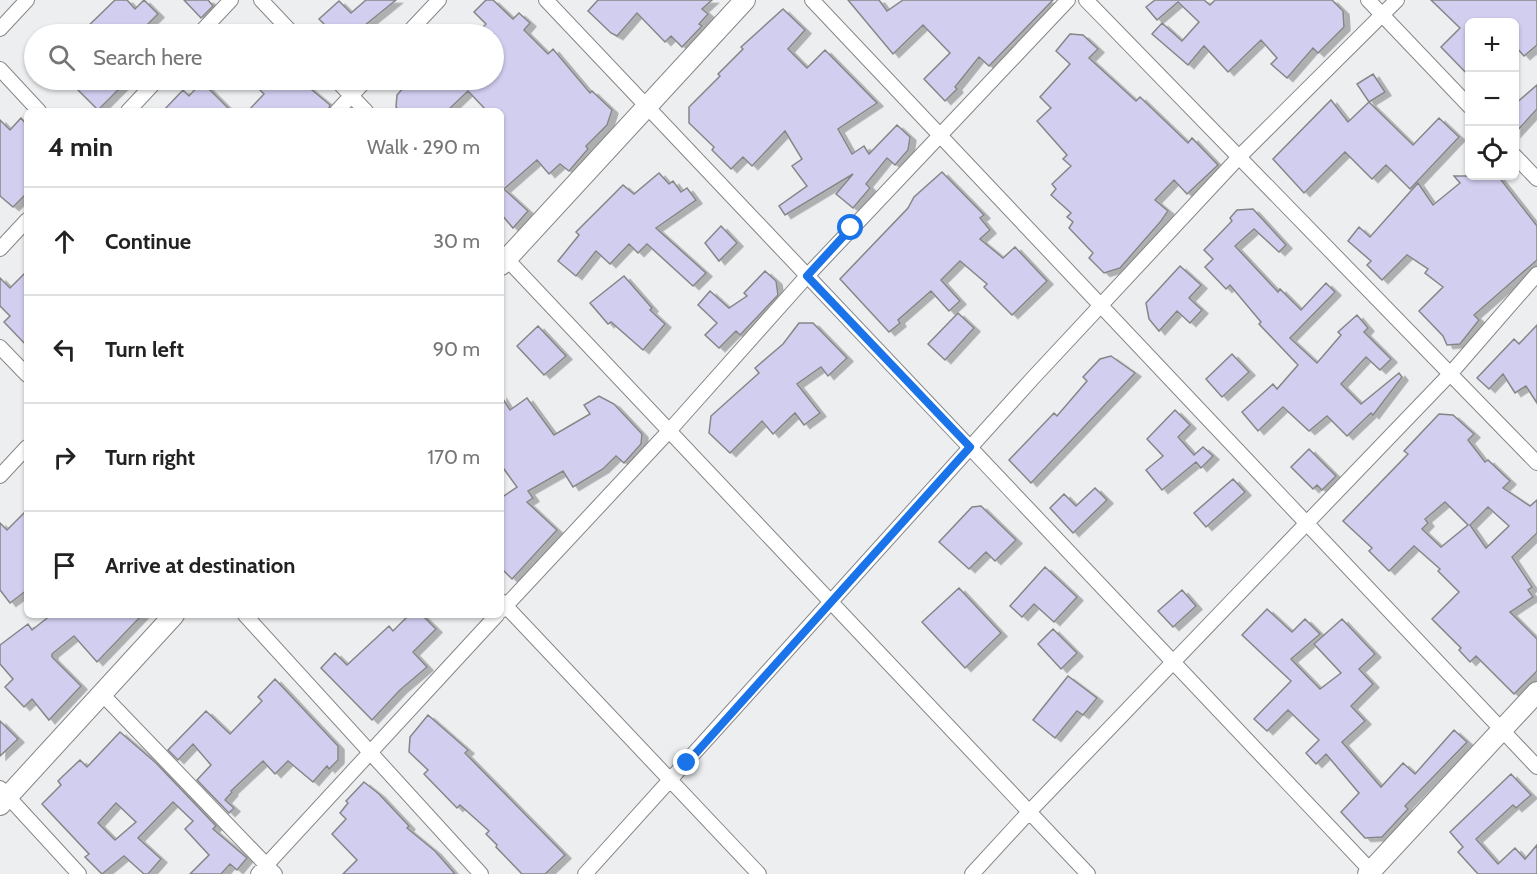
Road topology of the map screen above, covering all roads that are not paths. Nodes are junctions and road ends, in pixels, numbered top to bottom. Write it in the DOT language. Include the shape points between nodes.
graph roads {
  1 [pos="27,0"];
  2 [pos="231,0"];
  3 [pos="261,0"];
  4 [pos="439,0"];
  5 [pos="546,0"];
  6 [pos="745,0"];
  7 [pos="812,0"];
  8 [pos="1068,0"];
  9 [pos="1086,0"];
  10 [pos="1368,0"];
  11 [pos="1397,0"];
  12 [pos="1383,15"];
  13 [pos="208,24"];
  14 [pos="284,24"];
  15 [pos="416,24"];
  16 [pos="0,29"];
  17 [pos="0,69"];
  18 [pos="148,90"];
  19 [pos="346,90"];
  20 [pos="356,90"];
  21 [pos="351,95"];
  22 [pos="1465,102"];
  23 [pos="647,106"];
  24 [pos="36,108"];
  25 [pos="131,108"];
  26 [pos="340,108"];
  27 [pos="363,108"];
  28 [pos="939,134"];
  29 [pos="1240,156"];
  30 [pos="1519,159"];
  31 [pos="1537,179"];
  32 [pos="24,223"];
  33 [pos="0,249"];
  34 [pos="504,258"];
  35 [pos="504,260"];
  36 [pos="1537,274"];
  37 [pos="807,276"];
  38 [pos="1102,307"];
  39 [pos="0,347"];
  40 [pos="24,372"];
  41 [pos="1451,373"];
  42 [pos="669,431"];
  43 [pos="970,447"];
  44 [pos="24,450"];
  45 [pos="1537,463"];
  46 [pos="0,476"];
  47 [pos="1307,523"];
  48 [pos="831,603"];
  49 [pos="504,605"];
  50 [pos="504,611"];
  51 [pos="171,618"];
  52 [pos="247,618"];
  53 [pos="492,618"];
  54 [pos="1173,662"];
  55 [pos="1537,692"];
  56 [pos="102,694"];
  57 [pos="1502,730"];
  58 [pos="370,754"];
  59 [pos="1537,767"];
  60 [pos="671,781"];
  61 [pos="3,796"];
  62 [pos="1029,812"];
  63 [pos="267,871"];
  64 [pos="1371,873"];
  65 [pos="79,874"];
  66 [pos="481,874"];
  67 [pos="585,874"];
  68 [pos="759,874"];
  69 [pos="972,874"];
  70 [pos="1088,874"];
  1 -- 16 [label="street"];
  2 -- 13 [label="street"];
  3 -- 14 [label="street"];
  4 -- 15 [label="street"];
  5 -- 23 [label="street"];
  6 -- 23 [label="street"];
  7 -- 28 [label="street"];
  8 -- 28 [label="street"];
  9 -- 29 [label="street"];
  10 -- 12 [label="street"];
  11 -- 12 [label="street"];
  12 -- 22 [label="street"];
  12 -- 29 [label="street"];
  17 -- 24 [label="street"];
  18 -- 25 [label="street"];
  19 -- 21 [label="street"];
  20 -- 21 [label="street"];
  21 -- 26 [label="street"];
  21 -- 27 [label="street"];
  23 -- 34 [label="street"];
  23 -- 37 [label="street"];
  28 -- 37 [label="street"];
  28 -- 38 [label="street"];
  29 -- 38 [label="street"];
  29 -- 41 [label="street"];
  30 -- 31 [label="street"];
  32 -- 33 [label="street"];
  35 -- 42 [label="street"];
  36 -- 41 [label="street"];
  37 -- 42 [label="street"];
  37 -- 43 [label="street"];
  38 -- 43 [label="street"];
  38 -- 47 [label="street"];
  39 -- 40 [label="street"];
  41 -- 45 [label="street"];
  41 -- 47 [label="street"];
  42 -- 48 [label="street"];
  42 -- 49 [label="street"];
  43 -- 48 [label="street"];
  43 -- 54 [label="street"];
  44 -- 46 [label="street"];
  47 -- 54 [label="street"];
  47 -- 57 [label="street"];
  48 -- 60 [label="street"];
  48 -- 62 [label="street"];
  50 -- 60 [label="street"];
  51 -- 56 [label="street"];
  52 -- 58 [label="street"];
  53 -- 58 [label="street"];
  54 -- 62 [label="street"];
  54 -- 64 [label="street"];
  55 -- 57 [label="street"];
  56 -- 61 [label="street"];
  56 -- 63 [label="street"];
  57 -- 59 [label="street"];
  57 -- 64 [label="street"];
  58 -- 63 [label="street"];
  58 -- 66 [label="street"];
  60 -- 67 [label="street"];
  60 -- 68 [label="street"];
  61 -- 65 [label="street"];
  62 -- 69 [label="street"];
  62 -- 70 [label="street"];
}
